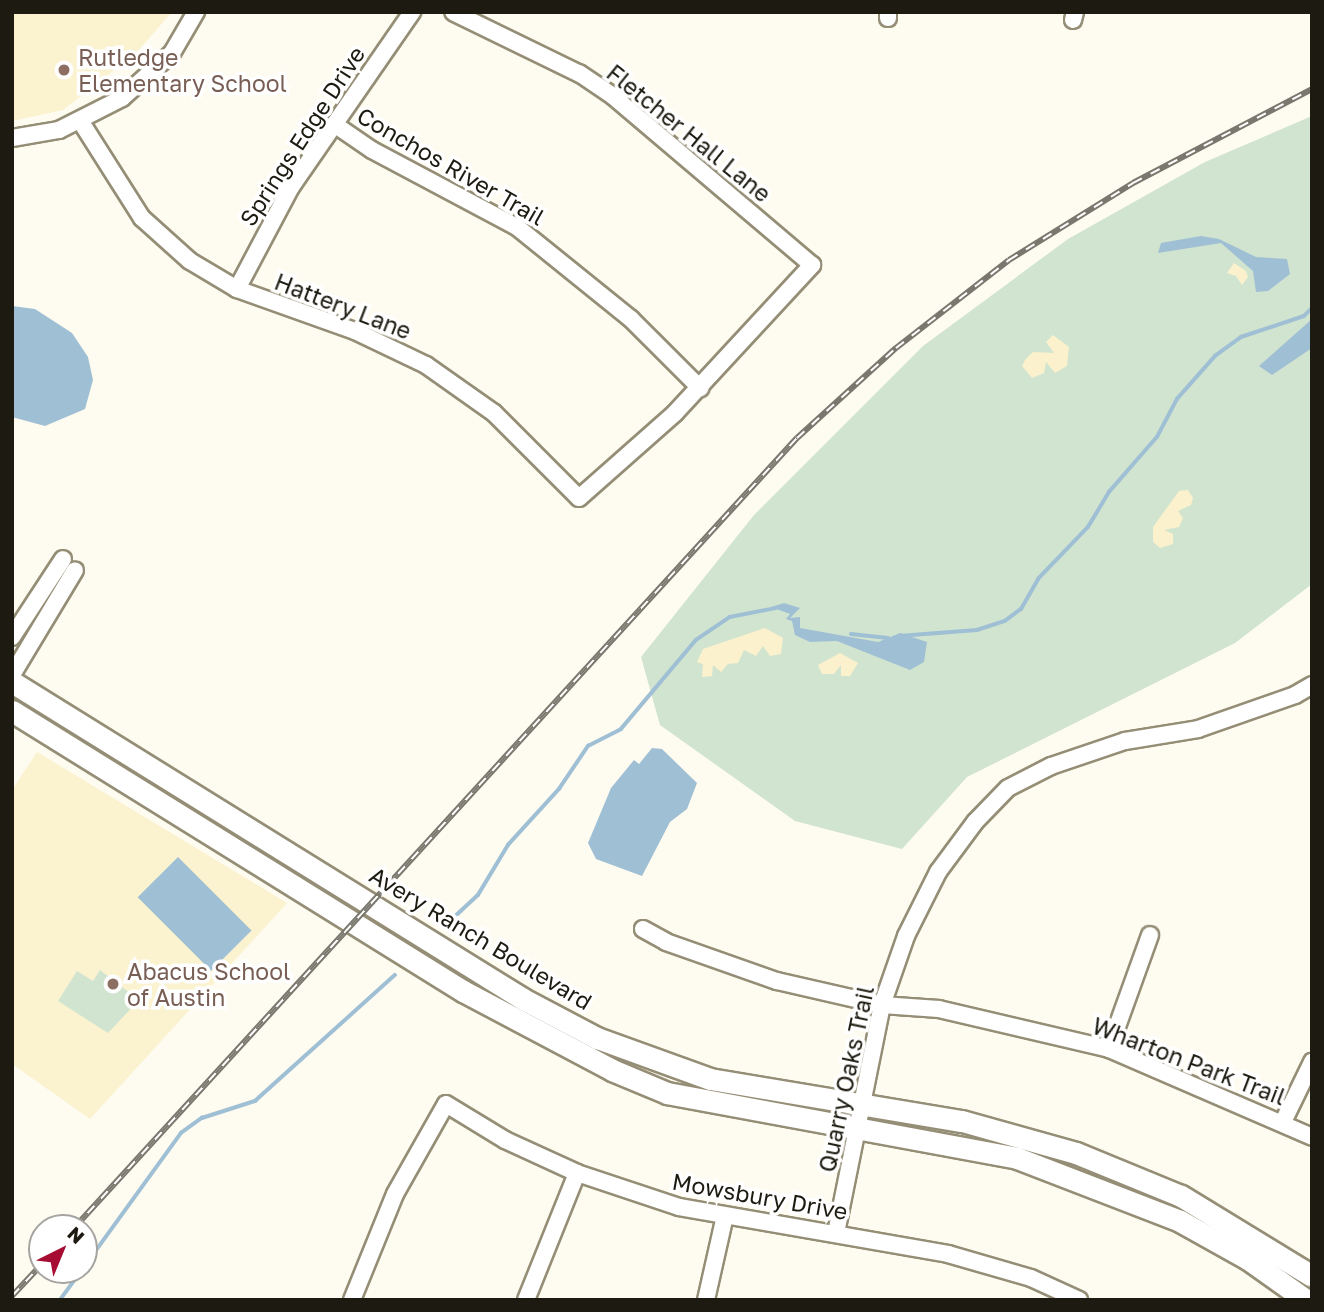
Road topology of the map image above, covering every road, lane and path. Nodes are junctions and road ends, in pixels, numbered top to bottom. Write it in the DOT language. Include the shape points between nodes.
graph roads {
  1 [pos="196,12"];
  2 [pos="412,12"];
  3 [pos="453,12"];
  4 [pos="81,122"];
  5 [pos="334,124"];
  6 [pos="12,138"];
  7 [pos="812,265"];
  8 [pos="237,289"];
  9 [pos="700,388"];
  10 [pos="12,637"];
  11 [pos="12,675"];
  12 [pos="12,682"];
  13 [pos="1312,685"];
  14 [pos="12,710"];
  15 [pos="643,929"];
  16 [pos="1150,935"];
  17 [pos="882,1006"];
  18 [pos="1109,1049"];
  19 [pos="1312,1062"];
  20 [pos="861,1105"];
  21 [pos="1283,1122"];
  22 [pos="857,1128"];
  23 [pos="1312,1137"];
  24 [pos="577,1173"];
  25 [pos="725,1216"];
  26 [pos="836,1233"];
  27 [pos="1312,1276"];
  28 [pos="352,1300"];
  29 [pos="526,1300"];
  30 [pos="706,1300"];
  31 [pos="1079,1300"];
  32 [pos="1306,1300"];
  1 -- 4 [label="street" via="156,70 122,98"];
  2 -- 5 [label="street, Springs Edge Drive"];
  3 -- 7 [label="street, Fletcher Hall Lane" via="580,74 613,96"];
  4 -- 6 [label="street"];
  4 -- 8 [label="street, Hattery Lane" via="142,218 190,261"];
  5 -- 8 [label="street, Springs Edge Drive" via="270,219"];
  5 -- 9 [label="street, Conchos River Trail" via="372,150 517,227 631,319"];
  7 -- 9 [label="street, Hattery Lane"];
  8 -- 9 [label="street, Hattery Lane" via="355,331 426,365 494,413 579,498"];
  10 -- 11 [label="street" via="69,564"];
  12 -- 20 [label="main road, Avery Ranch Boulevard" via="523,999 597,1038 710,1079"];
  13 -- 17 [label="street, Quarry Oaks Trail" via="1198,729 1125,741 1051,766 1008,788 938,872 906,936"];
  14 -- 22 [label="main road" via="463,991 572,1051 667,1093"];
  15 -- 17 [label="street, Wharton Park Trail" via="776,981"];
  16 -- 18 [label="street"];
  17 -- 18 [label="street, Wharton Park Trail" via="939,1009"];
  17 -- 20 [label="street, Quarry Oaks Trail"];
  18 -- 21 [label="street, Wharton Park Trail"];
  19 -- 21 [label="street"];
  20 -- 22 [label="street, Quarry Oaks Trail"];
  20 -- 27 [label="main road, Avery Ranch Boulevard" via="962,1121 1098,1161 1181,1196"];
  21 -- 23 [label="street, Wharton Park Trail"];
  22 -- 26 [label="street, Quarry Oaks Trail"];
  22 -- 32 [label="main road" via="1017,1158 1095,1185 1180,1221 1248,1259"];
  24 -- 25 [label="street, Mowsbury Drive" via="679,1207"];
  24 -- 28 [label="street, Mowsbury Drive" via="505,1140 446,1104 395,1194"];
  24 -- 29 [label="street"];
  25 -- 26 [label="street, Mowsbury Drive"];
  25 -- 30 [label="street"];
  26 -- 31 [label="street, Mowsbury Drive" via="948,1254 1031,1279"];
}
